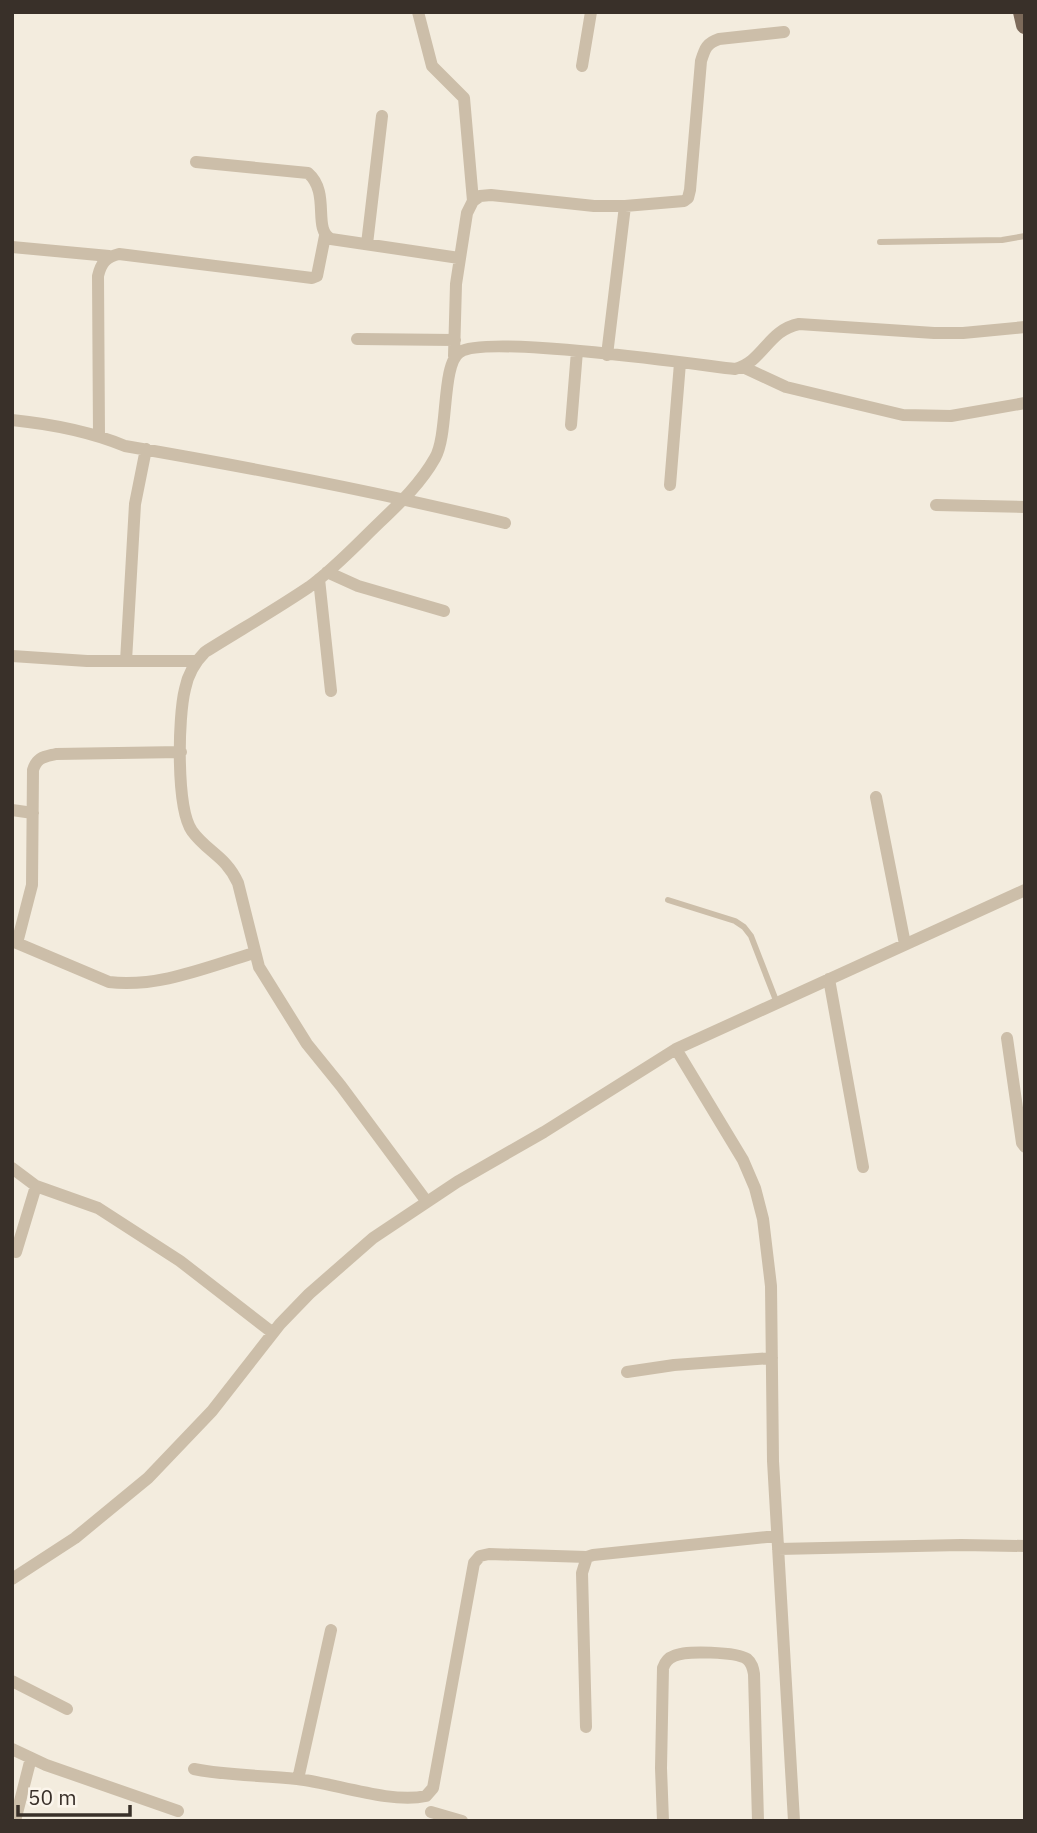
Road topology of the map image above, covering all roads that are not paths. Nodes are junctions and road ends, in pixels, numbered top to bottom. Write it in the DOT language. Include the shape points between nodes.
graph roads {
  1 [pos="418,12"];
  2 [pos="591,12"];
  3 [pos="1022,12"];
  4 [pos="1025,25"];
  5 [pos="783,32"];
  6 [pos="582,66"];
  7 [pos="382,116"];
  8 [pos="196,162"];
  9 [pos="473,201"];
  10 [pos="625,206"];
  11 [pos="325,236"];
  12 [pos="1025,236"];
  13 [pos="880,242"];
  14 [pos="367,244"];
  15 [pos="12,247"];
  16 [pos="109,256"];
  17 [pos="459,258"];
  18 [pos="1025,327"];
  19 [pos="358,339"];
  20 [pos="455,340"];
  21 [pos="577,351"];
  22 [pos="607,355"];
  23 [pos="454,356"];
  24 [pos="680,363"];
  25 [pos="743,367"];
  26 [pos="1025,403"];
  27 [pos="12,420"];
  28 [pos="571,425"];
  29 [pos="99,436"];
  30 [pos="146,449"];
  31 [pos="670,485"];
  32 [pos="405,498"];
  33 [pos="936,505"];
  34 [pos="1025,507"];
  35 [pos="505,523"];
  36 [pos="323,575"];
  37 [pos="444,611"];
  38 [pos="12,656"];
  39 [pos="126,661"];
  40 [pos="196,661"];
  41 [pos="331,691"];
  42 [pos="181,752"];
  43 [pos="876,797"];
  44 [pos="12,810"];
  45 [pos="33,813"];
  46 [pos="1025,890"];
  47 [pos="668,900"];
  48 [pos="15,942"];
  49 [pos="905,944"];
  50 [pos="254,953"];
  51 [pos="829,979"];
  52 [pos="777,1003"];
  53 [pos="1007,1038"];
  54 [pos="676,1049"];
  55 [pos="1025,1147"];
  56 [pos="863,1167"];
  57 [pos="12,1168"];
  58 [pos="36,1186"];
  59 [pos="427,1202"];
  60 [pos="12,1251"];
  61 [pos="273,1333"];
  62 [pos="772,1358"];
  63 [pos="627,1372"];
  64 [pos="777,1543"];
  65 [pos="1025,1546"];
  66 [pos="587,1558"];
  67 [pos="12,1579"];
  68 [pos="331,1630"];
  69 [pos="12,1681"];
  70 [pos="67,1709"];
  71 [pos="586,1727"];
  72 [pos="12,1749"];
  73 [pos="31,1758"];
  74 [pos="194,1769"];
  75 [pos="298,1779"];
  76 [pos="178,1811"];
  77 [pos="431,1812"];
  78 [pos="15,1821"];
  79 [pos="462,1821"];
  80 [pos="663,1821"];
  81 [pos="758,1821"];
  82 [pos="794,1821"];
  1 -- 9 [label="street" via="432,66 464,98"];
  2 -- 6 [label="street"];
  3 -- 4 [label="main road"];
  5 -- 10 [label="street" via="710,42 705,48 688,198 676,204"];
  7 -- 14 [label="street"];
  8 -- 11 [label="street" via="308,173 320,191"];
  9 -- 10 [label="street" via="491,195"];
  9 -- 17 [label="street"];
  10 -- 22 [label="street"];
  11 -- 14 [label="street"];
  11 -- 16 [label="street" via="320,269 312,278"];
  12 -- 13 [label="lane"];
  14 -- 17 [label="street"];
  15 -- 16 [label="street"];
  16 -- 29 [label="street" via="98,276"];
  17 -- 20 [label="street"];
  18 -- 25 [label="street" via="934,333 799,324 772,336"];
  19 -- 20 [label="street"];
  20 -- 23 [label="street"];
  21 -- 22 [label="street"];
  21 -- 23 [label="street" via="481,346"];
  21 -- 28 [label="street"];
  22 -- 24 [label="street"];
  23 -- 32 [label="street" via="437,455"];
  24 -- 25 [label="street"];
  24 -- 31 [label="street"];
  25 -- 26 [label="street" via="786,387 903,415 951,416"];
  27 -- 29 [label="street"];
  29 -- 30 [label="street"];
  30 -- 32 [label="street"];
  30 -- 39 [label="street" via="135,504"];
  32 -- 35 [label="street"];
  32 -- 36 [label="street"];
  33 -- 34 [label="street"];
  36 -- 37 [label="street"];
  36 -- 40 [label="street"];
  36 -- 41 [label="street"];
  38 -- 39 [label="street"];
  39 -- 40 [label="street"];
  40 -- 42 [label="street" via="184,690"];
  42 -- 45 [label="street" via="41,757 33,770"];
  42 -- 50 [label="street" via="186,820 192,832 232,870"];
  43 -- 49 [label="street"];
  44 -- 45 [label="street"];
  45 -- 48 [label="street" via="32,885"];
  46 -- 49 [label="street"];
  47 -- 52 [label="lane" via="744,927"];
  48 -- 50 [label="street" via="109,982 125,984 165,979"];
  49 -- 51 [label="street"];
  50 -- 59 [label="street" via="307,1044"];
  51 -- 52 [label="street"];
  51 -- 56 [label="street"];
  52 -- 54 [label="street"];
  53 -- 55 [label="street"];
  54 -- 59 [label="street"];
  54 -- 62 [label="street" via="755,1188 769,1260"];
  57 -- 58 [label="street"];
  58 -- 60 [label="street" via="16,1252"];
  58 -- 61 [label="street" via="98,1208 180,1261"];
  59 -- 61 [label="street" via="348,1257"];
  61 -- 67 [label="street" via="212,1411 148,1478 75,1538"];
  62 -- 63 [label="street"];
  62 -- 64 [label="street"];
  64 -- 65 [label="street"];
  64 -- 66 [label="street"];
  64 -- 82 [label="street"];
  66 -- 71 [label="street" via="582,1573"];
  66 -- 75 [label="street" via="489,1554 474,1563 433,1788 426,1796 348,1790"];
  68 -- 75 [label="street"];
  69 -- 70 [label="street"];
  72 -- 73 [label="street"];
  73 -- 76 [label="street"];
  73 -- 78 [label="street"];
  74 -- 75 [label="street"];
  77 -- 79 [label="street"];
  80 -- 81 [label="street" via="663,1668 673,1656 699,1653 738,1655 752,1663"];
}
